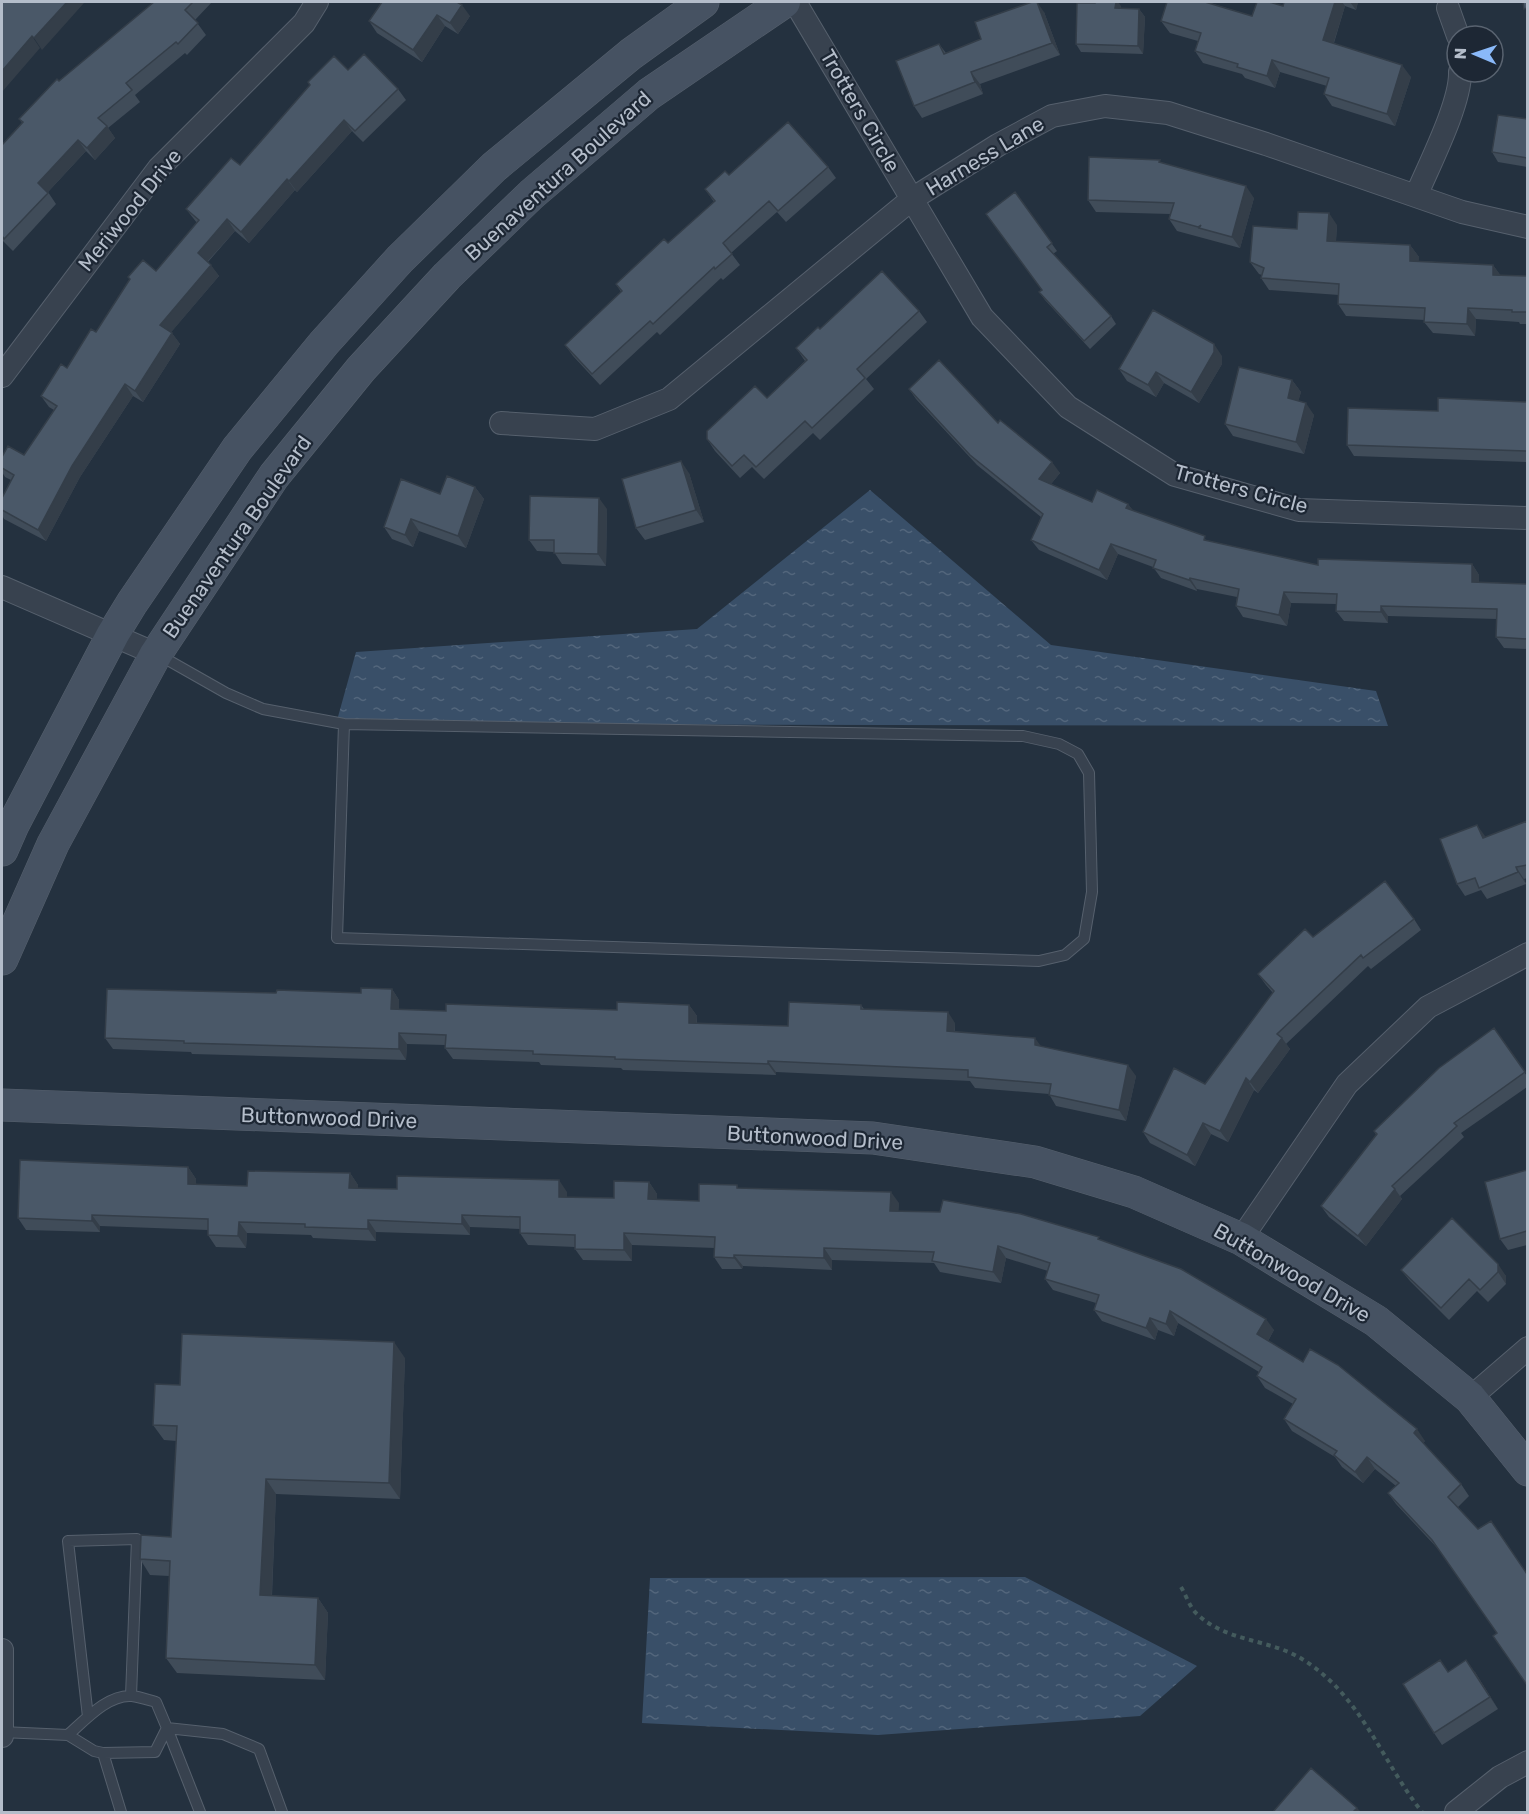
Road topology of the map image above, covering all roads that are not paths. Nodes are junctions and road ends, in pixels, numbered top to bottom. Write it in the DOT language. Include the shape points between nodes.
graph roads {
  1 [pos="317,2"];
  2 [pos="704,2"];
  3 [pos="784,2"];
  4 [pos="795,2"];
  5 [pos="1448,8"];
  6 [pos="1454,24"];
  7 [pos="1459,84"];
  8 [pos="1416,196"];
  9 [pos="912,200"];
  10 [pos="1527,227"];
  11 [pos="2,376"];
  12 [pos="501,423"];
  13 [pos="1527,518"];
  14 [pos="2,586"];
  15 [pos="112,634"];
  16 [pos="156,654"];
  17 [pos="344,724"];
  18 [pos="2,850"];
  19 [pos="1527,954"];
  20 [pos="2,958"];
  21 [pos="2,1106"];
  22 [pos="1241,1239"];
  23 [pos="1527,1348"];
  24 [pos="1470,1398"];
  25 [pos="1527,1470"];
  26 [pos="2,1650"];
  27 [pos="131,1696"];
  28 [pos="88,1717"];
  29 [pos="167,1728"];
  30 [pos="2,1733"];
  31 [pos="68,1735"];
  32 [pos="103,1753"];
  33 [pos="1527,1762"];
  34 [pos="121,1812"];
  35 [pos="200,1812"];
  36 [pos="282,1812"];
  37 [pos="1456,1812"];
  1 -- 11 [label="street, Meriwood Drive" via="304,23 159,168"];
  2 -- 15 [label="main road, Buenaventura Boulevard" via="631,54 494,167 400,259 237,449"];
  3 -- 16 [label="main road, Buenaventura Boulevard" via="649,94 532,194 447,276 361,369 274,476"];
  4 -- 9 [label="street, Trotters Circle"];
  5 -- 6 [label="street"];
  7 -- 8 [label="street"];
  8 -- 9 [label="street, Harness Lane" via="1168,113 1105,106 1053,116 998,145"];
  8 -- 10 [label="street, Harness Lane" via="1462,212"];
  9 -- 12 [label="street, Harness Lane" via="669,399 595,429"];
  9 -- 13 [label="street, Trotters Circle" via="982,317 1013,350 1068,407 1176,475 1299,510"];
  14 -- 15 [label="street"];
  15 -- 16 [label="street"];
  15 -- 18 [label="main road, Buenaventura Boulevard"];
  16 -- 17 [label="lane" via="263,709"];
  16 -- 20 [label="main road, Buenaventura Boulevard" via="53,844"];
  17 -- 17 [label="lane" via="1023,736 1059,744 1078,754 1089,773 1092,891 1084,939 1065,955 1039,961 337,938"];
  19 -- 22 [label="street" via="1428,1007 1347,1084"];
  21 -- 22 [label="main road, Buttonwood Drive" via="873,1138 1035,1162 1134,1192"];
  22 -- 24 [label="main road, Buttonwood Drive" via="1376,1321"];
  23 -- 24 [label="street"];
  24 -- 25 [label="main road, Buttonwood Drive"];
  26 -- 30 [label="street"];
  27 -- 28 [label="lane" via="115,1699"];
  27 -- 28 [label="lane" via="137,1539 68,1541"];
  27 -- 29 [label="lane" via="156,1702"];
  28 -- 31 [label="lane"];
  29 -- 32 [label="lane" via="155,1752"];
  29 -- 35 [label="lane"];
  29 -- 36 [label="lane" via="223,1734 259,1749"];
  30 -- 31 [label="lane"];
  31 -- 32 [label="lane"];
  32 -- 34 [label="lane"];
  33 -- 37 [label="street" via="1500,1777"];
}
